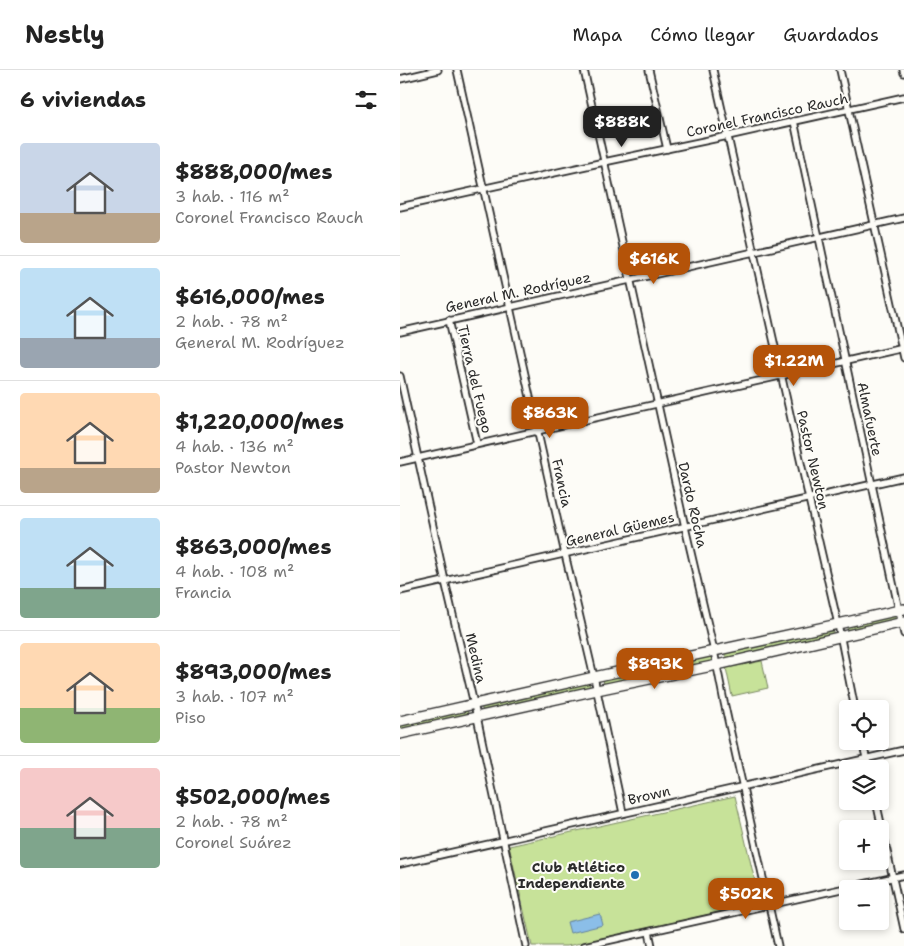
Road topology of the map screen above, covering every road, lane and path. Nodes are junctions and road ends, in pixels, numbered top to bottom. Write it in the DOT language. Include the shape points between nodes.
graph roads {
  1 [pos="438,70"];
  2 [pos="457,70"];
  3 [pos="584,70"];
  4 [pos="649,70"];
  5 [pos="714,70"];
  6 [pos="840,70"];
  7 [pos="400,79"];
  8 [pos="904,97"];
  9 [pos="849,110"];
  10 [pos="794,121"];
  11 [pos="728,136"];
  12 [pos="667,149"];
  13 [pos="604,162"];
  14 [pos="484,188"];
  15 [pos="400,207"];
  16 [pos="904,218"];
  17 [pos="874,225"];
  18 [pos="819,237"];
  19 [pos="754,252"];
  20 [pos="630,280"];
  21 [pos="510,307"];
  22 [pos="449,320"];
  23 [pos="400,332"];
  24 [pos="903,348"];
  25 [pos="904,358"];
  26 [pos="845,361"];
  27 [pos="400,376"];
  28 [pos="781,376"];
  29 [pos="658,404"];
  30 [pos="538,431"];
  31 [pos="477,444"];
  32 [pos="418,458"];
  33 [pos="400,462"];
  34 [pos="904,478"];
  35 [pos="872,485"];
  36 [pos="809,499"];
  37 [pos="685,527"];
  38 [pos="565,554"];
  39 [pos="445,581"];
  40 [pos="400,591"];
  41 [pos="901,609"];
  42 [pos="903,622"];
  43 [pos="838,624"];
  44 [pos="904,634"];
  45 [pos="841,637"];
  46 [pos="714,651"];
  47 [pos="717,665"];
  48 [pos="594,677"];
  49 [pos="597,690"];
  50 [pos="853,700"];
  51 [pos="474,705"];
  52 [pos="477,717"];
  53 [pos="400,721"];
  54 [pos="400,734"];
  55 [pos="864,750"];
  56 [pos="904,750"];
  57 [pos="866,758"];
  58 [pos="743,786"];
  59 [pos="878,810"];
  60 [pos="623,813"];
  61 [pos="503,840"];
  62 [pos="400,864"];
  63 [pos="904,875"];
  64 [pos="893,877"];
  65 [pos="769,905"];
  66 [pos="904,929"];
  67 [pos="649,932"];
  68 [pos="526,946"];
  69 [pos="584,946"];
  70 [pos="652,946"];
  71 [pos="778,946"];
  1 -- 7 [label="street"];
  2 -- 14 [label="street, Francia"];
  3 -- 13 [label="street, Dardo Rocha"];
  4 -- 12 [label="street"];
  5 -- 11 [label="street, Pastor Newton"];
  6 -- 9 [label="street"];
  8 -- 9 [label="street, Coronel Francisco Rauch"];
  9 -- 10 [label="street, Coronel Francisco Rauch"];
  9 -- 17 [label="street"];
  10 -- 11 [label="street, Coronel Francisco Rauch"];
  10 -- 18 [label="street, Almafuerte"];
  11 -- 12 [label="street, Coronel Francisco Rauch"];
  11 -- 19 [label="street, Pastor Newton"];
  12 -- 13 [label="street, Coronel Francisco Rauch"];
  13 -- 14 [label="street, Coronel Francisco Rauch"];
  13 -- 20 [label="street, Dardo Rocha"];
  14 -- 15 [label="street, Coronel Francisco Rauch"];
  14 -- 21 [label="street, Francia"];
  16 -- 17 [label="street, General M. Rodríguez"];
  17 -- 18 [label="street, General M. Rodríguez"];
  17 -- 24 [label="street"];
  18 -- 19 [label="street, General M. Rodríguez"];
  18 -- 26 [label="street, Almafuerte"];
  19 -- 20 [label="street, General M. Rodríguez"];
  19 -- 28 [label="street, Pastor Newton"];
  20 -- 21 [label="street, General M. Rodríguez"];
  20 -- 29 [label="street, Dardo Rocha"];
  21 -- 22 [label="street, General M. Rodríguez"];
  21 -- 30 [label="street, Francia"];
  22 -- 23 [label="street, General M. Rodríguez"];
  22 -- 31 [label="street, Tierra del Fuego"];
  24 -- 25 [label="street"];
  24 -- 26 [label="street"];
  26 -- 28 [label="street"];
  26 -- 35 [label="street, Almafuerte"];
  27 -- 32 [label="street, Medina"];
  28 -- 29 [label="street"];
  28 -- 36 [label="street, Pastor Newton"];
  29 -- 30 [label="street"];
  29 -- 37 [label="street, Dardo Rocha"];
  30 -- 31 [label="street"];
  30 -- 38 [label="street, Francia"];
  31 -- 32 [label="street"];
  32 -- 33 [label="street"];
  32 -- 39 [label="street, Medina"];
  34 -- 35 [label="street, General Güemes"];
  35 -- 36 [label="street, General Güemes"];
  35 -- 41 [label="street, Almafuerte"];
  36 -- 37 [label="street, General Güemes"];
  36 -- 43 [label="street, Pastor Newton"];
  37 -- 38 [label="street, General Güemes"];
  37 -- 46 [label="street, Dardo Rocha"];
  38 -- 39 [label="street, General Güemes"];
  38 -- 48 [label="street, Francia"];
  39 -- 40 [label="street, General Güemes"];
  39 -- 51 [label="street, Medina"];
  41 -- 42 [label="street, Almafuerte"];
  41 -- 43 [label="main road"];
  42 -- 44 [label="street, Almafuerte"];
  42 -- 45 [label="main road"];
  43 -- 45 [label="street, Pastor Newton"];
  43 -- 46 [label="main road"];
  45 -- 47 [label="main road"];
  45 -- 50 [label="street, Pastor Newton"];
  46 -- 47 [label="street, Dardo Rocha"];
  46 -- 48 [label="main road"];
  47 -- 49 [label="main road"];
  47 -- 58 [label="street, Dardo Rocha"];
  48 -- 49 [label="street, Francia"];
  48 -- 51 [label="main road"];
  49 -- 52 [label="main road"];
  49 -- 60 [label="street, Francia"];
  51 -- 52 [label="street, Medina"];
  51 -- 53 [label="main road"];
  52 -- 54 [label="main road"];
  52 -- 61 [label="street, Medina"];
  55 -- 57 [label="street"];
  56 -- 57 [label="street, Brown"];
  57 -- 58 [label="street, Brown"];
  58 -- 60 [label="street, Brown"];
  58 -- 65 [label="street, Dardo Rocha"];
  59 -- 64 [label="street"];
  60 -- 61 [label="street, Brown"];
  61 -- 62 [label="street, Brown"];
  61 -- 68 [label="street, Medina"];
  63 -- 64 [label="street"];
  64 -- 65 [label="street"];
  64 -- 66 [label="street"];
  65 -- 67 [label="street"];
  65 -- 71 [label="street, Dardo Rocha"];
  67 -- 69 [label="street"];
  67 -- 70 [label="street"];
}
